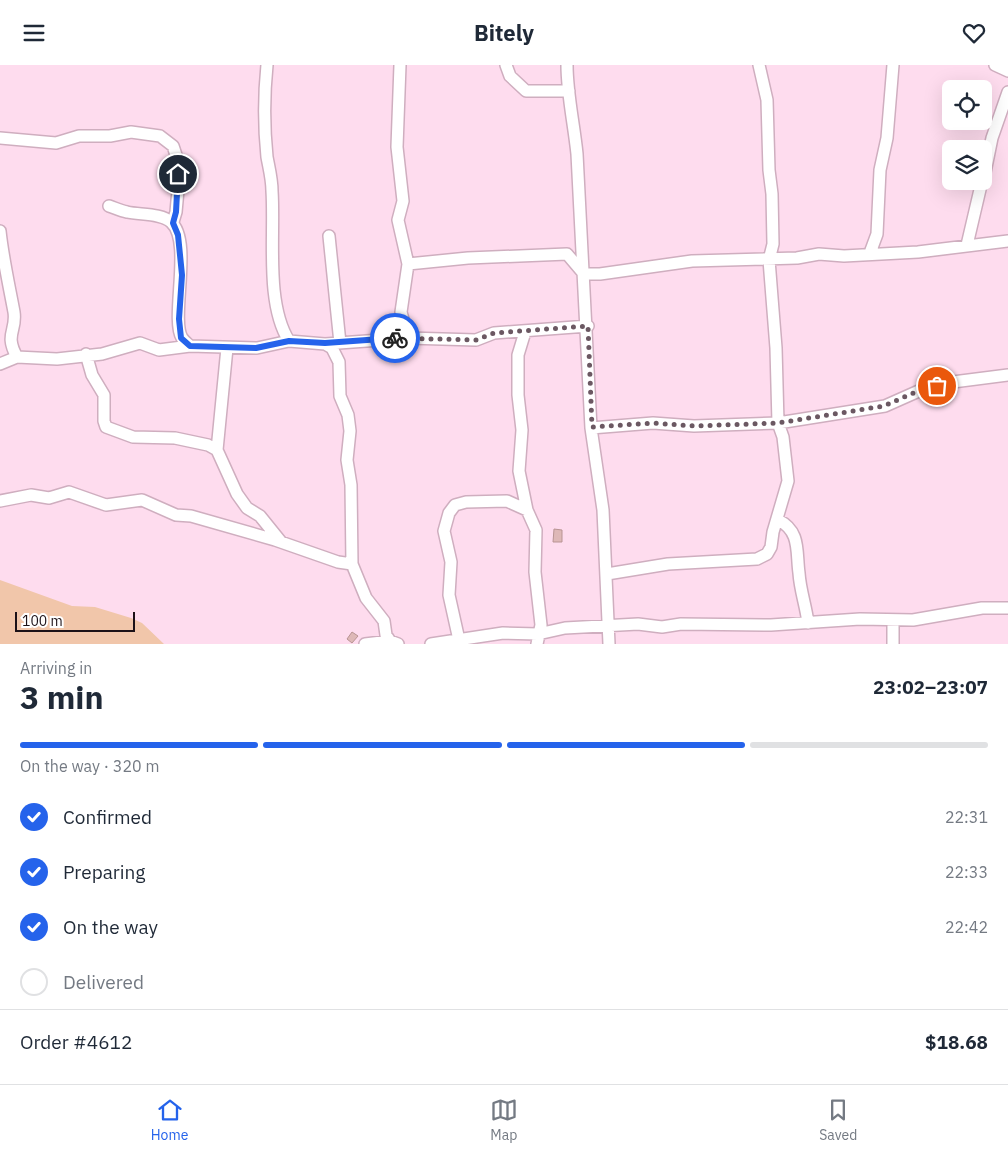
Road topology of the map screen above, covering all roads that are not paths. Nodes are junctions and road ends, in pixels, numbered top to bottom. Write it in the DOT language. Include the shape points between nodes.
graph roads {
  1 [pos="268,65"];
  2 [pos="400,65"];
  3 [pos="506,65"];
  4 [pos="567,65"];
  5 [pos="759,65"];
  6 [pos="893,65"];
  7 [pos="996,65"];
  8 [pos="1008,71"];
  9 [pos="569,91"];
  10 [pos="1008,92"];
  11 [pos="0,138"];
  12 [pos="992,140"];
  13 [pos="980,190"];
  14 [pos="109,206"];
  15 [pos="173,223"];
  16 [pos="0,231"];
  17 [pos="329,236"];
  18 [pos="1008,241"];
  19 [pos="967,245"];
  20 [pos="870,253"];
  21 [pos="769,260"];
  22 [pos="408,264"];
  23 [pos="584,274"];
  24 [pos="588,326"];
  25 [pos="525,332"];
  26 [pos="408,338"];
  27 [pos="289,341"];
  28 [pos="325,343"];
  29 [pos="340,343"];
  30 [pos="190,346"];
  31 [pos="227,348"];
  32 [pos="86,354"];
  33 [pos="17,357"];
  34 [pos="0,364"];
  35 [pos="1008,375"];
  36 [pos="778,423"];
  37 [pos="592,427"];
  38 [pos="217,450"];
  39 [pos="0,501"];
  40 [pos="527,510"];
  41 [pos="778,520"];
  42 [pos="282,543"];
  43 [pos="352,564"];
  44 [pos="606,574"];
  45 [pos="1008,608"];
  46 [pos="892,620"];
  47 [pos="808,623"];
  48 [pos="609,626"];
  49 [pos="537,639"];
  50 [pos="394,642"];
  51 [pos="454,642"];
  52 [pos="365,644"];
  53 [pos="431,644"];
  54 [pos="609,644"];
  55 [pos="893,644"];
  1 -- 27 [label="street" via="267,155 272,190 273,274 280,328"];
  2 -- 22 [label="street" via="398,147 403,201 398,220"];
  3 -- 9 [label="street" via="510,76 526,91"];
  4 -- 9 [label="street"];
  5 -- 21 [label="street" via="767,100 772,194 773,244"];
  6 -- 20 [label="street" via="880,170 877,233"];
  7 -- 8 [label="street"];
  9 -- 23 [label="street" via="577,154"];
  10 -- 12 [label="street"];
  11 -- 15 [label="street" via="56,143 79,136 131,132 160,136 173,146 177,158 178,190"];
  13 -- 19 [label="street"];
  14 -- 15 [label="street" via="125,212 165,218"];
  15 -- 30 [label="street" via="178,235 182,275 181,338"];
  16 -- 33 [label="street" via="14,315 10,345"];
  17 -- 29 [label="street"];
  18 -- 19 [label="street"];
  19 -- 20 [label="street" via="918,252"];
  20 -- 21 [label="street" via="818,254 798,259"];
  21 -- 23 [label="street" via="692,261"];
  21 -- 36 [label="street"];
  22 -- 23 [label="street" via="568,254"];
  22 -- 26 [label="street" via="401,313"];
  23 -- 24 [label="street"];
  24 -- 25 [label="street"];
  24 -- 37 [label="street"];
  25 -- 26 [label="street" via="494,333 476,340"];
  25 -- 40 [label="street" via="518,355 518,395 522,430 519,471"];
  26 -- 29 [label="street"];
  27 -- 28 [label="street"];
  27 -- 31 [label="street" via="256,348"];
  28 -- 29 [label="street"];
  28 -- 43 [label="street" via="332,348 339,362 340,396 350,431 347,460 351,485"];
  30 -- 31 [label="street"];
  30 -- 32 [label="street" via="159,350 140,343"];
  31 -- 38 [label="street"];
  32 -- 33 [label="street" via="56,359"];
  32 -- 38 [label="street" via="92,375 104,395 106,427 133,437 174,439 208,445"];
  33 -- 34 [label="street"];
  35 -- 36 [label="street" via="920,390 884,406"];
  36 -- 37 [label="street" via="694,426 653,423"];
  36 -- 41 [label="street" via="783,437 788,481"];
  37 -- 44 [label="street" via="603,509"];
  38 -- 42 [label="street" via="237,494"];
  39 -- 42 [label="street" via="31,495 48,498 70,492 106,505 142,501 176,515 191,516"];
  40 -- 49 [label="street" via="536,531 535,572 541,625"];
  40 -- 51 [label="street" via="507,501 466,502 455,505 449,513 444,531 451,562 449,595"];
  41 -- 44 [label="street" via="771,547 767,554 757,559 668,564"];
  41 -- 47 [label="street" via="787,524 797,540 798,573"];
  42 -- 43 [label="street"];
  43 -- 50 [label="street" via="366,598 384,621 386,635"];
  44 -- 48 [label="street"];
  45 -- 46 [label="street" via="982,608 913,620"];
  46 -- 47 [label="street"];
  46 -- 55 [label="street"];
  47 -- 48 [label="street"];
  48 -- 49 [label="street" via="565,628"];
  48 -- 54 [label="street"];
  49 -- 51 [label="street" via="503,633"];
  50 -- 52 [label="street"];
  51 -- 53 [label="street"];
}
